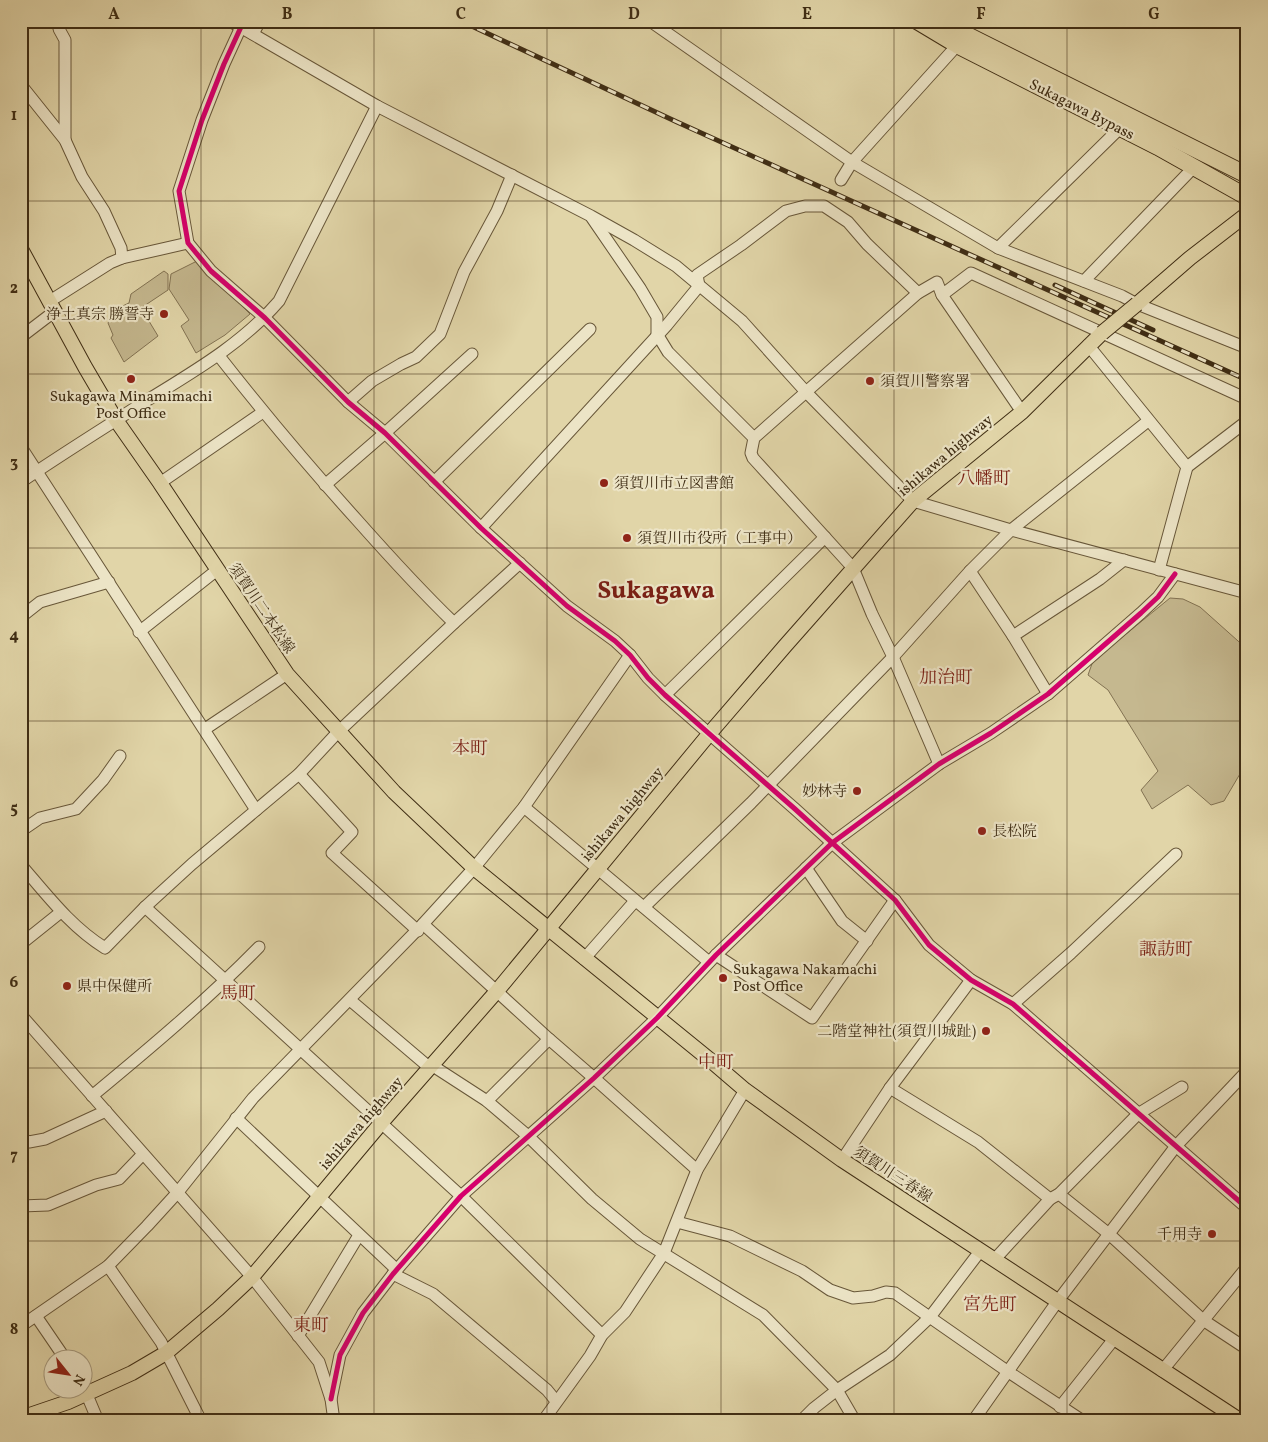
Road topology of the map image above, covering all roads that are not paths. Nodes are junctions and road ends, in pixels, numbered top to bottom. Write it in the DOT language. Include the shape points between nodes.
graph roads {
  1 [pos="63,21"];
  2 [pos="230,21"];
  3 [pos="260,21"];
  4 [pos="650,21"];
  5 [pos="917,21"];
  6 [pos="945,21"];
  7 [pos="241,27"];
  8 [pos="253,34"];
  9 [pos="962,40"];
  10 [pos="21,85"];
  11 [pos="377,106"];
  12 [pos="1120,128"];
  13 [pos="65,140"];
  14 [pos="852,162"];
  15 [pos="1220,162"];
  16 [pos="1194,167"];
  17 [pos="512,175"];
  18 [pos="1247,175"];
  19 [pos="841,180"];
  20 [pos="1247,189"];
  21 [pos="1247,197"];
  22 [pos="1247,214"];
  23 [pos="590,216"];
  24 [pos="188,243"];
  25 [pos="998,248"];
  26 [pos="21,249"];
  27 [pos="122,258"];
  28 [pos="1084,281"];
  29 [pos="699,286"];
  30 [pos="918,293"];
  31 [pos="942,294"];
  32 [pos="1137,304"];
  33 [pos="53,306"];
  34 [pos="265,318"];
  35 [pos="590,329"];
  36 [pos="1102,333"];
  37 [pos="657,334"];
  38 [pos="21,337"];
  39 [pos="1088,346"];
  40 [pos="1246,347"];
  41 [pos="472,354"];
  42 [pos="219,356"];
  43 [pos="806,392"];
  44 [pos="1247,399"];
  45 [pos="348,402"];
  46 [pos="263,412"];
  47 [pos="1022,412"];
  48 [pos="116,420"];
  49 [pos="1148,421"];
  50 [pos="1247,421"];
  51 [pos="385,433"];
  52 [pos="754,438"];
  53 [pos="21,447"];
  54 [pos="1186,466"];
  55 [pos="37,472"];
  56 [pos="21,482"];
  57 [pos="434,482"];
  58 [pos="160,483"];
  59 [pos="325,485"];
  60 [pos="913,501"];
  61 [pos="480,528"];
  62 [pos="1011,530"];
  63 [pos="825,537"];
  64 [pos="1124,560"];
  65 [pos="520,563"];
  66 [pos="853,568"];
  67 [pos="217,570"];
  68 [pos="1159,570"];
  69 [pos="970,571"];
  70 [pos="1175,574"];
  71 [pos="109,582"];
  72 [pos="1247,593"];
  73 [pos="21,616"];
  74 [pos="454,623"];
  75 [pos="139,632"];
  76 [pos="1013,636"];
  77 [pos="630,655"];
  78 [pos="893,657"];
  79 [pos="287,674"];
  80 [pos="1048,694"];
  81 [pos="665,695"];
  82 [pos="205,729"];
  83 [pos="338,732"];
  84 [pos="710,734"];
  85 [pos="120,756"];
  86 [pos="939,764"];
  87 [pos="299,774"];
  88 [pos="767,785"];
  89 [pos="524,807"];
  90 [pos="256,810"];
  91 [pos="21,831"];
  92 [pos="832,843"];
  93 [pos="1176,854"];
  94 [pos="21,865"];
  95 [pos="474,868"];
  96 [pos="806,868"];
  97 [pos="598,869"];
  98 [pos="896,900"];
  99 [pos="639,904"];
  100 [pos="145,907"];
  101 [pos="62,912"];
  102 [pos="420,928"];
  103 [pos="548,928"];
  104 [pos="867,941"];
  105 [pos="21,944"];
  106 [pos="258,947"];
  107 [pos="584,959"];
  108 [pos="712,959"];
  109 [pos="226,980"];
  110 [pos="971,980"];
  111 [pos="497,991"];
  112 [pos="350,1000"];
  113 [pos="1012,1004"];
  114 [pos="21,1015"];
  115 [pos="658,1018"];
  116 [pos="549,1039"];
  117 [pos="302,1049"];
  118 [pos="432,1067"];
  119 [pos="1247,1071"];
  120 [pos="594,1078"];
  121 [pos="1182,1087"];
  122 [pos="890,1088"];
  123 [pos="745,1090"];
  124 [pos="92,1096"];
  125 [pos="487,1101"];
  126 [pos="106,1111"];
  127 [pos="1138,1114"];
  128 [pos="236,1118"];
  129 [pos="382,1122"];
  130 [pos="528,1136"];
  131 [pos="21,1138"];
  132 [pos="1176,1146"];
  133 [pos="142,1154"];
  134 [pos="842,1160"];
  135 [pos="697,1170"];
  136 [pos="178,1192"];
  137 [pos="461,1196"];
  138 [pos="319,1197"];
  139 [pos="1055,1197"];
  140 [pos="21,1206"];
  141 [pos="1247,1208"];
  142 [pos="678,1222"];
  143 [pos="1109,1234"];
  144 [pos="359,1235"];
  145 [pos="981,1250"];
  146 [pos="664,1253"];
  147 [pos="995,1259"];
  148 [pos="108,1266"];
  149 [pos="1247,1267"];
  150 [pos="395,1272"];
  151 [pos="252,1277"];
  152 [pos="1057,1302"];
  153 [pos="36,1316"];
  154 [pos="930,1317"];
  155 [pos="1203,1320"];
  156 [pos="21,1326"];
  157 [pos="602,1335"];
  158 [pos="298,1336"];
  159 [pos="1114,1339"];
  160 [pos="1247,1349"];
  161 [pos="59,1350"];
  162 [pos="166,1353"];
  163 [pos="1007,1371"];
  164 [pos="1162,1371"];
  165 [pos="92,1386"];
  166 [pos="837,1390"];
  167 [pos="331,1399"];
  168 [pos="70,1400"];
  169 [pos="90,1400"];
  170 [pos="556,1401"];
  171 [pos="1060,1407"];
  172 [pos="21,1418"];
  173 [pos="98,1421"];
  174 [pos="201,1421"];
  175 [pos="334,1421"];
  176 [pos="543,1421"];
  177 [pos="801,1421"];
  178 [pos="855,1421"];
  179 [pos="973,1421"];
  180 [pos="1083,1421"];
  181 [pos="1241,1421"];
  1 -- 13 [label="street" via="59,29 65,40"];
  2 -- 7 [label="street"];
  3 -- 8 [label="street"];
  4 -- 14 [label="street"];
  5 -- 9 [label="highway, Sukagawa Bypass"];
  6 -- 9 [label="highway, Sukagawa Bypass"];
  7 -- 8 [label="street"];
  7 -- 24 [label="street" via="202,120 179,191"];
  8 -- 11 [label="street"];
  9 -- 12 [label="highway, Sukagawa Bypass"];
  9 -- 14 [label="street"];
  9 -- 15 [label="highway, Sukagawa Bypass"];
  10 -- 13 [label="street"];
  11 -- 17 [label="street"];
  11 -- 34 [label="street" via="279,300"];
  12 -- 16 [label="highway, Sukagawa Bypass"];
  12 -- 25 [label="street"];
  13 -- 27 [label="street" via="82,177 104,211 121,248"];
  14 -- 19 [label="street"];
  14 -- 25 [label="street"];
  15 -- 18 [label="highway, Sukagawa Bypass"];
  15 -- 20 [label="highway" via="1229,176"];
  16 -- 21 [label="highway, Sukagawa Bypass"];
  16 -- 28 [label="street"];
  17 -- 23 [label="street"];
  17 -- 45 [label="street" via="464,272 440,334 416,357 372,381"];
  22 -- 32 [label="main road, ishikawa highway"];
  23 -- 29 [label="street" via="676,266"];
  23 -- 37 [label="street" via="657,317"];
  24 -- 27 [label="street"];
  24 -- 34 [label="street" via="212,271"];
  25 -- 28 [label="street"];
  26 -- 33 [label="main road, 須賀川二本松線"];
  27 -- 33 [label="street" via="110,263"];
  28 -- 32 [label="street"];
  29 -- 30 [label="street" via="697,274 786,211 824,206 848,222"];
  29 -- 37 [label="street"];
  29 -- 43 [label="street" via="742,321"];
  30 -- 31 [label="street" via="937,282"];
  30 -- 43 [label="street"];
  31 -- 36 [label="street" via="971,273"];
  31 -- 47 [label="street"];
  32 -- 36 [label="main road, ishikawa highway, bridge"];
  32 -- 40 [label="street"];
  33 -- 38 [label="street"];
  33 -- 48 [label="main road, 須賀川二本松線"];
  34 -- 42 [label="street"];
  34 -- 45 [label="street"];
  35 -- 57 [label="street"];
  36 -- 39 [label="main road, ishikawa highway"];
  36 -- 44 [label="street"];
  37 -- 52 [label="street" via="668,352"];
  37 -- 61 [label="street"];
  39 -- 47 [label="main road, ishikawa highway"];
  39 -- 49 [label="street"];
  41 -- 51 [label="street"];
  42 -- 46 [label="street"];
  42 -- 48 [label="street"];
  43 -- 52 [label="street"];
  43 -- 60 [label="street"];
  45 -- 51 [label="street"];
  46 -- 58 [label="street"];
  46 -- 59 [label="street"];
  47 -- 60 [label="main road, ishikawa highway"];
  48 -- 55 [label="street"];
  48 -- 58 [label="main road, 須賀川二本松線"];
  49 -- 54 [label="street"];
  49 -- 62 [label="street"];
  50 -- 54 [label="street"];
  51 -- 57 [label="street"];
  51 -- 59 [label="street"];
  52 -- 63 [label="street" via="753,458"];
  53 -- 55 [label="street"];
  54 -- 68 [label="street"];
  55 -- 56 [label="street"];
  55 -- 71 [label="street"];
  57 -- 61 [label="street"];
  58 -- 67 [label="main road, 須賀川二本松線"];
  59 -- 74 [label="street" via="418,589"];
  60 -- 62 [label="street"];
  60 -- 66 [label="main road, ishikawa highway"];
  61 -- 65 [label="street"];
  62 -- 64 [label="street"];
  62 -- 69 [label="street"];
  63 -- 66 [label="street"];
  63 -- 81 [label="street"];
  64 -- 68 [label="street"];
  64 -- 76 [label="street"];
  65 -- 74 [label="street"];
  65 -- 77 [label="street" via="567,606"];
  66 -- 78 [label="street"];
  66 -- 84 [label="main road, ishikawa highway"];
  67 -- 75 [label="street"];
  67 -- 79 [label="main road, 須賀川二本松線"];
  68 -- 70 [label="street"];
  69 -- 76 [label="street"];
  69 -- 78 [label="street"];
  70 -- 72 [label="street"];
  70 -- 80 [label="street" via="1158,597"];
  71 -- 73 [label="street" via="40,602"];
  71 -- 75 [label="street"];
  74 -- 83 [label="street"];
  75 -- 82 [label="street"];
  76 -- 80 [label="street"];
  77 -- 81 [label="street"];
  77 -- 89 [label="street"];
  78 -- 86 [label="street"];
  78 -- 88 [label="street"];
  79 -- 82 [label="street"];
  79 -- 83 [label="main road, 須賀川二本松線"];
  80 -- 86 [label="street" via="992,733"];
  81 -- 84 [label="street"];
  82 -- 90 [label="street"];
  83 -- 87 [label="street"];
  83 -- 95 [label="main road, 須賀川二本松線" via="394,792"];
  84 -- 88 [label="street"];
  84 -- 97 [label="main road, ishikawa highway"];
  85 -- 91 [label="street" via="76,809 40,818"];
  86 -- 92 [label="street"];
  87 -- 90 [label="street"];
  87 -- 102 [label="street" via="352,832 332,853"];
  88 -- 92 [label="street"];
  88 -- 99 [label="street"];
  89 -- 95 [label="street"];
  89 -- 97 [label="street"];
  90 -- 100 [label="street"];
  92 -- 96 [label="street"];
  92 -- 98 [label="street"];
  93 -- 113 [label="street"];
  94 -- 101 [label="street"];
  95 -- 102 [label="street"];
  95 -- 103 [label="main road, 須賀川二本松線"];
  96 -- 104 [label="street" via="842,921"];
  96 -- 108 [label="street"];
  97 -- 99 [label="street"];
  97 -- 103 [label="main road, ishikawa highway"];
  98 -- 104 [label="street"];
  98 -- 110 [label="street" via="929,945"];
  99 -- 107 [label="street"];
  99 -- 108 [label="street"];
  100 -- 101 [label="street" via="105,948"];
  100 -- 109 [label="street"];
  101 -- 105 [label="street"];
  102 -- 111 [label="street"];
  102 -- 112 [label="street"];
  103 -- 107 [label="main road, 須賀川三春線"];
  103 -- 111 [label="main road, ishikawa highway"];
  104 -- 108 [label="street" via="812,1018"];
  106 -- 109 [label="street"];
  107 -- 115 [label="main road, 須賀川三春線"];
  108 -- 115 [label="street"];
  109 -- 117 [label="street"];
  109 -- 124 [label="street" via="177,1026"];
  110 -- 113 [label="street"];
  110 -- 122 [label="street"];
  111 -- 116 [label="street"];
  111 -- 118 [label="main road, ishikawa highway"];
  112 -- 117 [label="street"];
  112 -- 118 [label="street"];
  113 -- 127 [label="street"];
  114 -- 124 [label="street"];
  115 -- 120 [label="street"];
  115 -- 123 [label="main road, 須賀川三春線"];
  116 -- 120 [label="street"];
  116 -- 125 [label="street"];
  117 -- 128 [label="street"];
  117 -- 129 [label="street"];
  118 -- 125 [label="street"];
  118 -- 129 [label="main road, ishikawa highway"];
  119 -- 132 [label="street"];
  120 -- 130 [label="street"];
  120 -- 135 [label="street"];
  121 -- 127 [label="street"];
  122 -- 134 [label="street"];
  122 -- 139 [label="street" via="978,1142"];
  123 -- 134 [label="main road, 須賀川三春線"];
  123 -- 135 [label="street"];
  124 -- 126 [label="street"];
  125 -- 130 [label="street"];
  126 -- 131 [label="street" via="45,1140 29,1142"];
  126 -- 133 [label="street"];
  127 -- 132 [label="street"];
  127 -- 139 [label="street"];
  128 -- 136 [label="street"];
  128 -- 138 [label="street"];
  129 -- 137 [label="street"];
  129 -- 138 [label="main road, ishikawa highway"];
  130 -- 137 [label="street"];
  130 -- 146 [label="street" via="592,1198 640,1239"];
  132 -- 141 [label="street"];
  132 -- 143 [label="street"];
  133 -- 136 [label="street"];
  133 -- 140 [label="street" via="119,1178 48,1205"];
  134 -- 145 [label="main road, 須賀川三春線"];
  135 -- 142 [label="street"];
  136 -- 148 [label="street"];
  136 -- 151 [label="street"];
  137 -- 150 [label="street"];
  137 -- 157 [label="street"];
  138 -- 144 [label="street"];
  138 -- 151 [label="main road, ishikawa highway"];
  139 -- 143 [label="street"];
  139 -- 147 [label="street"];
  142 -- 146 [label="street"];
  142 -- 154 [label="street" via="730,1236 802,1270 830,1290 853,1298 895,1293"];
  143 -- 152 [label="street"];
  143 -- 155 [label="street"];
  144 -- 150 [label="street"];
  144 -- 158 [label="street"];
  145 -- 147 [label="main road, 須賀川三春線"];
  145 -- 154 [label="street"];
  146 -- 157 [label="street" via="625,1312"];
  146 -- 166 [label="street" via="764,1315"];
  147 -- 152 [label="main road, 須賀川三春線"];
  148 -- 153 [label="street"];
  148 -- 162 [label="street"];
  149 -- 155 [label="street"];
  150 -- 167 [label="street" via="363,1313 340,1356"];
  150 -- 170 [label="street" via="433,1294"];
  151 -- 158 [label="street"];
  151 -- 162 [label="main road, ishikawa highway"];
  152 -- 159 [label="main road, 須賀川三春線"];
  152 -- 163 [label="street"];
  153 -- 156 [label="street"];
  153 -- 161 [label="street"];
  154 -- 163 [label="street"];
  154 -- 166 [label="street" via="890,1355"];
  155 -- 160 [label="street"];
  155 -- 164 [label="street"];
  157 -- 170 [label="street"];
  158 -- 167 [label="street" via="319,1362"];
  159 -- 164 [label="main road, 須賀川三春線"];
  159 -- 171 [label="street"];
  162 -- 165 [label="main road, ishikawa highway" via="132,1373"];
  162 -- 174 [label="street"];
  163 -- 171 [label="street"];
  163 -- 179 [label="street"];
  164 -- 181 [label="main road, 須賀川三春線"];
  166 -- 177 [label="street"];
  166 -- 178 [label="street"];
  167 -- 175 [label="street"];
  168 -- 172 [label="main road, ishikawa highway"];
  169 -- 173 [label="street"];
  170 -- 176 [label="street"];
  171 -- 180 [label="street"];
}
